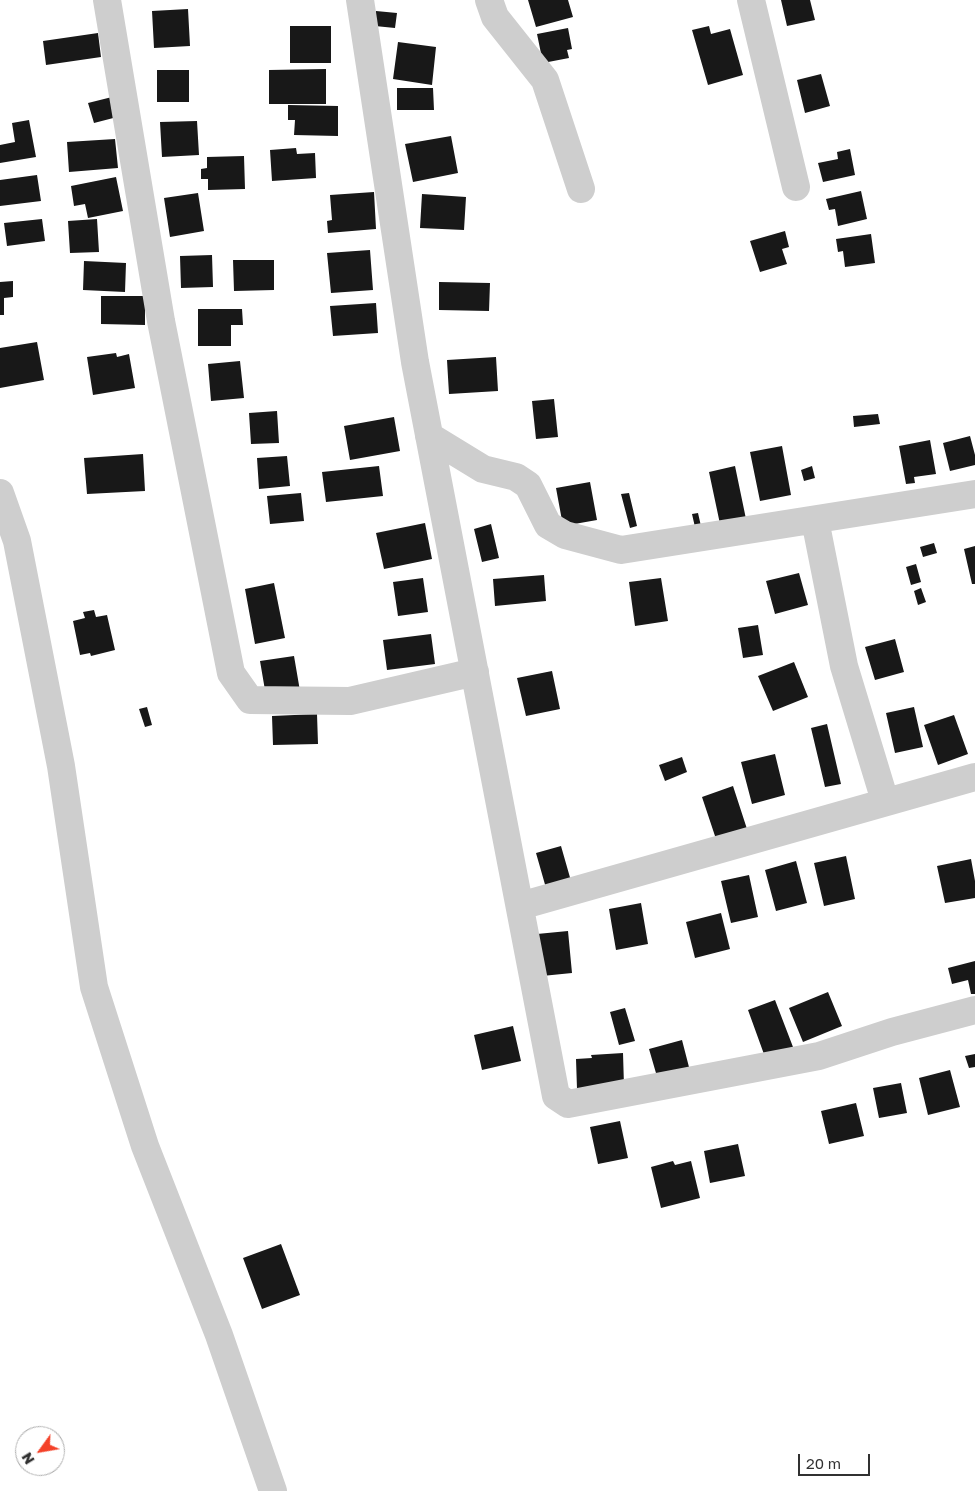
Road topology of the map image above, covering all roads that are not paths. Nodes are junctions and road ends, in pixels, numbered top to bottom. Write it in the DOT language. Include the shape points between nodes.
graph roads {
  1 [pos="107,0"];
  2 [pos="360,0"];
  3 [pos="489,0"];
  4 [pos="751,0"];
  5 [pos="796,187"];
  6 [pos="581,189"];
  7 [pos="429,436"];
  8 [pos="0,492"];
  9 [pos="975,494"];
  10 [pos="815,520"];
  11 [pos="475,672"];
  12 [pos="975,776"];
  13 [pos="885,801"];
  14 [pos="520,906"];
  15 [pos="975,1010"];
  16 [pos="273,1491"];
  1 -- 11 [label="street" via="161,321 231,673 250,700 350,701"];
  2 -- 7 [label="street"];
  3 -- 6 [label="street" via="495,17 545,80"];
  4 -- 5 [label="street"];
  7 -- 10 [label="street" via="483,469 516,477 528,485 548,525 565,535 621,550"];
  7 -- 11 [label="street"];
  8 -- 16 [label="street" via="17,541 59,756 94,987 145,1146 219,1335"];
  9 -- 10 [label="street"];
  10 -- 13 [label="street" via="844,666"];
  11 -- 14 [label="street"];
  12 -- 13 [label="street"];
  13 -- 14 [label="street"];
  14 -- 15 [label="street" via="556,1096 568,1104 819,1056"];
}
